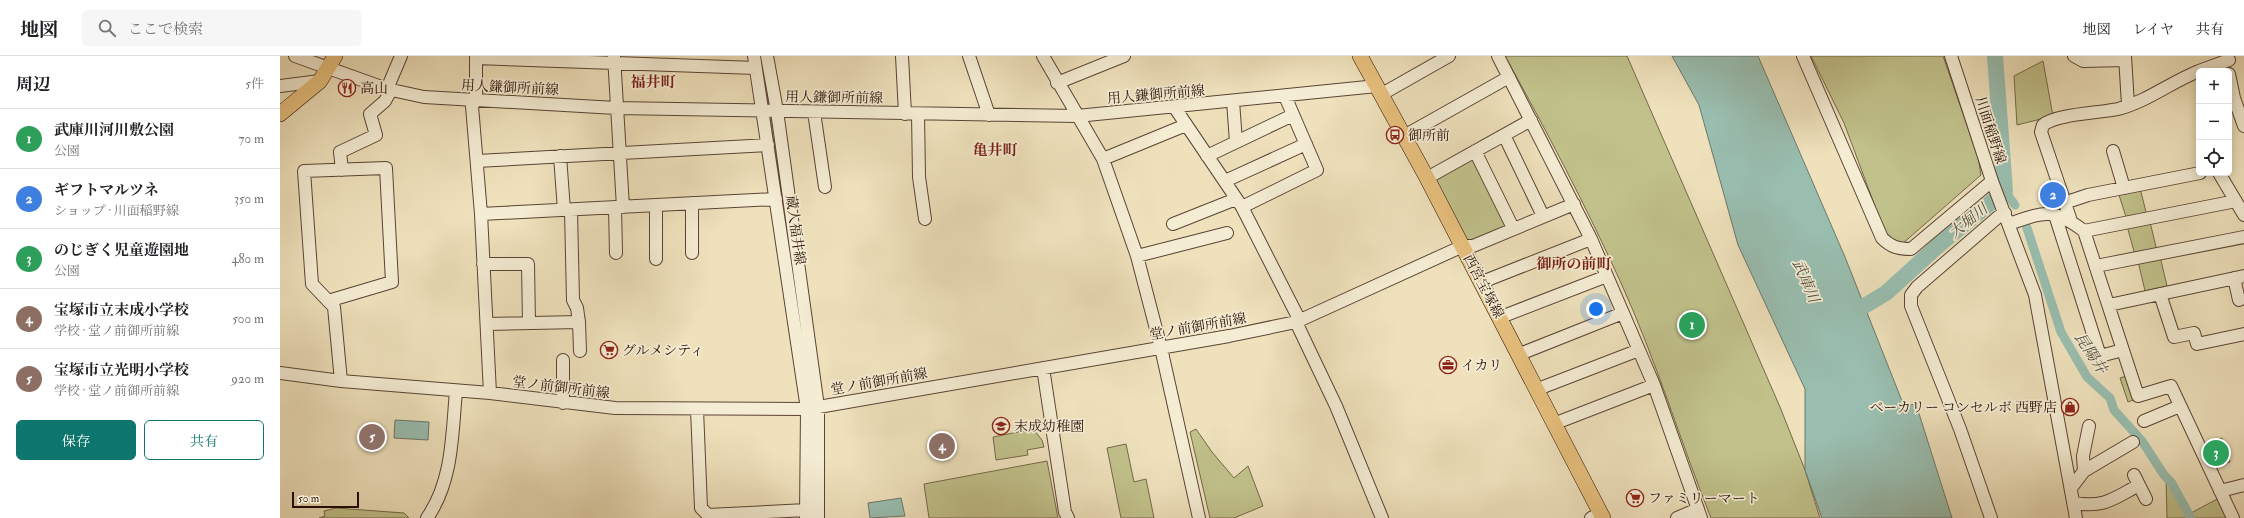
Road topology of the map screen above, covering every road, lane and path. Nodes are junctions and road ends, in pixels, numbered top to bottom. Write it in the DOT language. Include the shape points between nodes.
graph roads {
  1 [pos="295,56"];
  2 [pos="401,56"];
  3 [pos="767,56"];
  4 [pos="902,56"];
  5 [pos="969,56"];
  6 [pos="1043,56"];
  7 [pos="1124,56"];
  8 [pos="1449,56"];
  9 [pos="1498,56"];
  10 [pos="1803,56"];
  11 [pos="1951,56"];
  12 [pos="2074,56"];
  13 [pos="476,57"];
  14 [pos="1362,57"];
  15 [pos="2125,58"];
  16 [pos="614,59"];
  17 [pos="332,62"];
  18 [pos="755,62"];
  19 [pos="2229,62"];
  20 [pos="2209,68"];
  21 [pos="2196,72"];
  22 [pos="1509,77"];
  23 [pos="320,81"];
  24 [pos="1057,82"];
  25 [pos="280,86"];
  26 [pos="2232,88"];
  27 [pos="389,89"];
  28 [pos="1380,90"];
  29 [pos="1285,96"];
  30 [pos="476,100"];
  31 [pos="1232,101"];
  32 [pos="2128,105"];
  33 [pos="616,108"];
  34 [pos="1175,108"];
  35 [pos="763,111"];
  36 [pos="777,111"];
  37 [pos="814,112"];
  38 [pos="280,114"];
  39 [pos="905,114"];
  40 [pos="918,114"];
  41 [pos="1293,115"];
  42 [pos="989,116"];
  43 [pos="1077,116"];
  44 [pos="1531,120"];
  45 [pos="1186,125"];
  46 [pos="2244,126"];
  47 [pos="1504,135"];
  48 [pos="1404,136"];
  49 [pos="1236,142"];
  50 [pos="1306,144"];
  51 [pos="768,145"];
  52 [pos="1475,151"];
  53 [pos="2113,151"];
  54 [pos="620,153"];
  55 [pos="560,156"];
  56 [pos="1207,156"];
  57 [pos="1103,159"];
  58 [pos="476,161"];
  59 [pos="342,170"];
  60 [pos="2196,174"];
  61 [pos="2221,176"];
  62 [pos="1427,178"];
  63 [pos="1224,182"];
  64 [pos="1993,182"];
  65 [pos="825,187"];
  66 [pos="2124,188"];
  67 [pos="776,199"];
  68 [pos="2236,201"];
  69 [pos="1239,203"];
  70 [pos="692,204"];
  71 [pos="1574,204"];
  72 [pos="2064,204"];
  73 [pos="656,205"];
  74 [pos="619,207"];
  75 [pos="568,210"];
  76 [pos="481,214"];
  77 [pos="2006,215"];
  78 [pos="2244,215"];
  79 [pos="1543,216"];
  80 [pos="2055,216"];
  81 [pos="925,219"];
  82 [pos="2071,221"];
  83 [pos="1173,224"];
  84 [pos="1513,228"];
  85 [pos="2084,231"];
  86 [pos="1228,233"];
  87 [pos="2244,237"];
  88 [pos="1591,239"];
  89 [pos="1463,246"];
  90 [pos="616,253"];
  91 [pos="692,253"];
  92 [pos="1137,256"];
  93 [pos="656,259"];
  94 [pos="484,264"];
  95 [pos="2096,266"];
  96 [pos="1607,276"];
  97 [pos="2239,277"];
  98 [pos="1482,282"];
  99 [pos="2160,294"];
  100 [pos="2241,299"];
  101 [pos="328,301"];
  102 [pos="2109,305"];
  103 [pos="1623,313"];
  104 [pos="1501,317"];
  105 [pos="579,322"];
  106 [pos="1298,322"];
  107 [pos="529,323"];
  108 [pos="487,324"];
  109 [pos="2244,334"];
  110 [pos="1161,348"];
  111 [pos="1639,350"];
  112 [pos="2123,350"];
  113 [pos="580,351"];
  114 [pos="1520,354"];
  115 [pos="562,360"];
  116 [pos="1043,368"];
  117 [pos="280,373"];
  118 [pos="341,381"];
  119 [pos="1654,385"];
  120 [pos="1538,390"];
  121 [pos="456,391"];
  122 [pos="490,393"];
  123 [pos="563,402"];
  124 [pos="2180,406"];
  125 [pos="813,408"];
  126 [pos="698,409"];
  127 [pos="2144,421"];
  128 [pos="1556,423"];
  129 [pos="2088,426"];
  130 [pos="2133,442"];
  131 [pos="2084,471"];
  132 [pos="2244,485"];
  133 [pos="2071,488"];
  134 [pos="2220,491"];
  135 [pos="2146,499"];
  136 [pos="2074,503"];
  137 [pos="1700,513"];
  138 [pos="806,514"];
  139 [pos="1598,516"];
  140 [pos="429,517"];
  141 [pos="818,518"];
  142 [pos="1068,518"];
  143 [pos="1199,518"];
  144 [pos="1382,518"];
  145 [pos="1677,518"];
  146 [pos="1991,518"];
  147 [pos="2076,518"];
  148 [pos="2234,518"];
  1 -- 17 [label="street, 用人鎌御所前線"];
  2 -- 27 [label="street"];
  3 -- 36 [label="street"];
  4 -- 39 [label="street"];
  5 -- 42 [label="street"];
  6 -- 24 [label="street"];
  7 -- 24 [label="street"];
  8 -- 28 [label="street"];
  9 -- 22 [label="street"];
  10 -- 64 [label="street" via="1882,238 1890,245 1900,249 1911,249"];
  11 -- 64 [label="street, 川面稲野線"];
  12 -- 15 [label="street" via="2083,61"];
  13 -- 16 [label="street"];
  13 -- 30 [label="street"];
  14 -- 28 [label="main road, 西宮宝塚線"];
  15 -- 32 [label="street"];
  16 -- 18 [label="street"];
  16 -- 33 [label="street"];
  17 -- 23 [label="main road"];
  17 -- 27 [label="street, 用人鎌御所前線"];
  18 -- 35 [label="street, 蔵人福井線"];
  19 -- 20 [label="street"];
  21 -- 32 [label="street" via="2178,79 2145,100"];
  22 -- 44 [label="street"];
  22 -- 48 [label="street"];
  23 -- 25 [label="street"];
  23 -- 38 [label="main road"];
  24 -- 43 [label="street"];
  26 -- 46 [label="street"];
  27 -- 30 [label="street, 用人鎌御所前線" via="424,97"];
  27 -- 59 [label="street" via="385,101 370,114 376,135 340,152"];
  28 -- 29 [label="street, 用人鎌御所前線"];
  28 -- 48 [label="main road, 西宮宝塚線"];
  29 -- 31 [label="street, 用人鎌御所前線"];
  29 -- 41 [label="street"];
  30 -- 33 [label="street, 用人鎌御所前線"];
  30 -- 58 [label="street" via="472,106"];
  31 -- 34 [label="street, 用人鎌御所前線"];
  31 -- 49 [label="street"];
  32 -- 72 [label="street" via="2052,119 2043,125 2042,132"];
  33 -- 35 [label="street, 用人鎌御所前線"];
  33 -- 54 [label="street"];
  34 -- 43 [label="street, 用人鎌御所前線"];
  34 -- 45 [label="street"];
  35 -- 36 [label="street, 用人鎌御所前線"];
  35 -- 51 [label="street, 蔵人福井線"];
  36 -- 37 [label="street, 用人鎌御所前線"];
  36 -- 125 [label="street"];
  37 -- 39 [label="street, 用人鎌御所前線"];
  37 -- 65 [label="street"];
  39 -- 40 [label="street, 用人鎌御所前線"];
  40 -- 42 [label="street, 用人鎌御所前線"];
  40 -- 81 [label="street" via="919,177"];
  41 -- 49 [label="street"];
  41 -- 50 [label="street"];
  42 -- 43 [label="street, 用人鎌御所前線"];
  43 -- 57 [label="street"];
  44 -- 47 [label="street"];
  44 -- 71 [label="street"];
  45 -- 56 [label="street"];
  45 -- 57 [label="street"];
  47 -- 52 [label="street"];
  47 -- 79 [label="street"];
  48 -- 62 [label="main road, 西宮宝塚線"];
  49 -- 56 [label="street"];
  50 -- 63 [label="street"];
  50 -- 69 [label="street" via="1317,170"];
  51 -- 54 [label="street"];
  51 -- 67 [label="street, 蔵人福井線"];
  52 -- 62 [label="street"];
  52 -- 84 [label="street"];
  53 -- 66 [label="street"];
  54 -- 55 [label="street"];
  54 -- 74 [label="street"];
  55 -- 58 [label="street"];
  55 -- 75 [label="street"];
  56 -- 63 [label="street"];
  57 -- 92 [label="street"];
  58 -- 76 [label="street"];
  59 -- 101 [label="street" via="304,171 312,284"];
  59 -- 101 [label="street" via="386,168 392,282"];
  60 -- 66 [label="street"];
  61 -- 68 [label="street"];
  62 -- 89 [label="main road, 西宮宝塚線"];
  63 -- 69 [label="street"];
  64 -- 77 [label="street, 川面稲野線"];
  66 -- 72 [label="street" via="2088,195"];
  67 -- 70 [label="street"];
  67 -- 125 [label="street, 蔵人福井線"];
  68 -- 78 [label="street"];
  68 -- 85 [label="street"];
  69 -- 83 [label="street"];
  69 -- 106 [label="street"];
  70 -- 73 [label="street"];
  70 -- 91 [label="street"];
  71 -- 79 [label="street, 堂ノ前御所前線"];
  71 -- 88 [label="street"];
  72 -- 82 [label="street"];
  73 -- 74 [label="street"];
  73 -- 93 [label="street"];
  74 -- 75 [label="street"];
  74 -- 90 [label="street"];
  75 -- 76 [label="street"];
  75 -- 105 [label="street" via="573,300"];
  76 -- 94 [label="street"];
  77 -- 80 [label="street" via="2042,213"];
  77 -- 133 [label="street, 川面稲野線" via="2035,295"];
  77 -- 146 [label="street" via="1998,217 1917,287 1911,298 1911,306 1960,428"];
  79 -- 84 [label="street, 堂ノ前御所前線"];
  80 -- 82 [label="street"];
  80 -- 112 [label="street" via="2100,356"];
  82 -- 85 [label="street"];
  84 -- 89 [label="street, 堂ノ前御所前線" via="1473,246"];
  85 -- 95 [label="street"];
  86 -- 92 [label="street"];
  87 -- 95 [label="street"];
  88 -- 96 [label="street"];
  88 -- 98 [label="street"];
  89 -- 98 [label="main road, 西宮宝塚線"];
  89 -- 106 [label="street, 堂ノ前御所前線"];
  92 -- 110 [label="street"];
  94 -- 107 [label="street" via="528,264"];
  94 -- 108 [label="street"];
  95 -- 102 [label="street"];
  96 -- 103 [label="street"];
  96 -- 104 [label="street"];
  97 -- 99 [label="street"];
  97 -- 100 [label="street" via="2238,300"];
  98 -- 104 [label="main road, 西宮宝塚線"];
  99 -- 102 [label="street"];
  99 -- 109 [label="street" via="2174,337 2194,333 2196,344"];
  101 -- 118 [label="street" via="334,308"];
  102 -- 112 [label="street"];
  103 -- 111 [label="street"];
  103 -- 114 [label="street"];
  104 -- 114 [label="main road, 西宮宝塚線"];
  105 -- 107 [label="street"];
  105 -- 113 [label="street"];
  106 -- 110 [label="street, 堂ノ前御所前線"];
  106 -- 144 [label="street"];
  107 -- 108 [label="street"];
  108 -- 122 [label="street"];
  110 -- 116 [label="street, 堂ノ前御所前線"];
  110 -- 143 [label="street"];
  111 -- 119 [label="street"];
  111 -- 120 [label="street"];
  112 -- 124 [label="street" via="2138,396 2171,386"];
  114 -- 120 [label="main road, 西宮宝塚線"];
  115 -- 123 [label="street"];
  116 -- 125 [label="street, 堂ノ前御所前線"];
  116 -- 142 [label="street" via="1055,456"];
  117 -- 118 [label="street, 堂ノ前御所前線"];
  118 -- 121 [label="street, 堂ノ前御所前線"];
  119 -- 128 [label="street"];
  119 -- 137 [label="street"];
  120 -- 128 [label="main road, 西宮宝塚線"];
  121 -- 122 [label="street, 堂ノ前御所前線"];
  121 -- 140 [label="street" via="450,464"];
  122 -- 123 [label="street, 堂ノ前御所前線"];
  123 -- 126 [label="street, 堂ノ前御所前線" via="615,408"];
  124 -- 127 [label="street"];
  124 -- 134 [label="street"];
  125 -- 126 [label="street, 堂ノ前御所前線"];
  125 -- 138 [label="street"];
  125 -- 141 [label="street"];
  126 -- 138 [label="street" via="701,508 708,515"];
  128 -- 139 [label="main road, 西宮宝塚線"];
  129 -- 131 [label="street"];
  130 -- 131 [label="street"];
  131 -- 133 [label="street"];
  132 -- 134 [label="street"];
  133 -- 136 [label="street, 川面稲野線"];
  134 -- 148 [label="street"];
  135 -- 136 [label="street" via="2136,480 2109,502 2092,506"];
  136 -- 147 [label="street, 川面稲野線"];
  137 -- 145 [label="street"];
}
